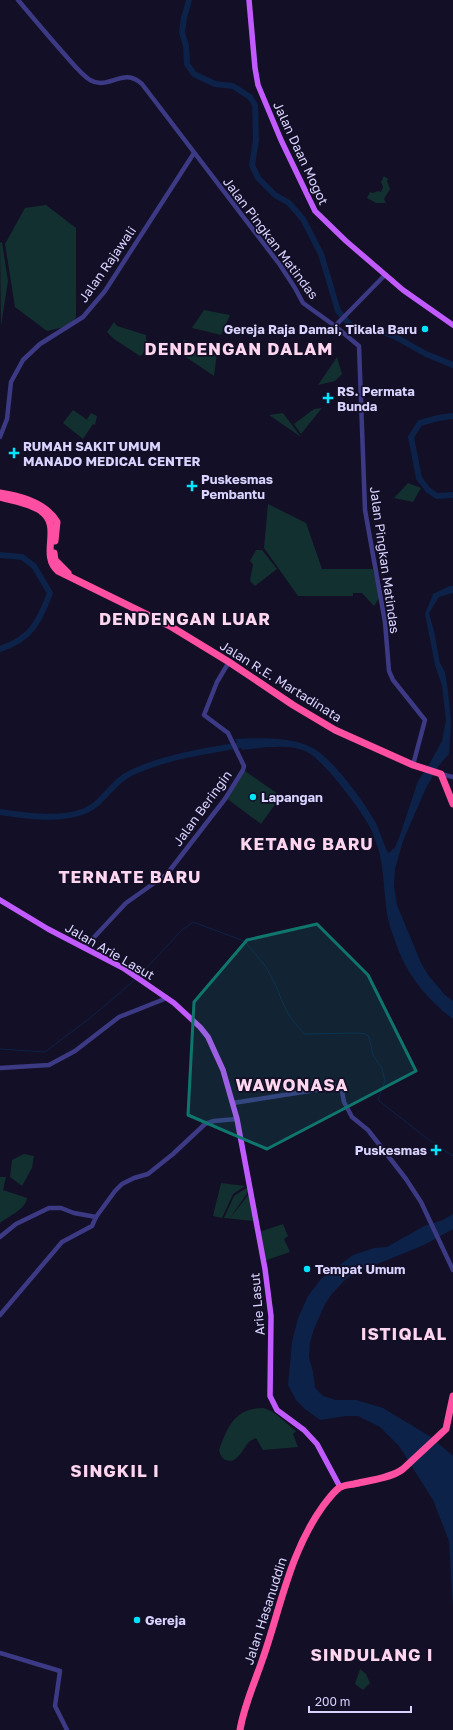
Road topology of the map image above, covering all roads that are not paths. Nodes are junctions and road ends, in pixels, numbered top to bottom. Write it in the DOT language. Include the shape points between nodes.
graph roads {
  1 [pos="18,0"];
  2 [pos="250,0"];
  3 [pos="194,153"];
  4 [pos="385,275"];
  5 [pos="453,325"];
  6 [pos="335,326"];
  7 [pos="0,437"];
  8 [pos="0,493"];
  9 [pos="0,497"];
  10 [pos="73,578"];
  11 [pos="229,662"];
  12 [pos="415,766"];
  13 [pos="440,774"];
  14 [pos="453,777"];
  15 [pos="452,800"];
  16 [pos="0,900"];
  17 [pos="84,948"];
  18 [pos="167,998"];
  19 [pos="0,1068"];
  20 [pos="233,1102"];
  21 [pos="237,1119"];
  22 [pos="96,1217"];
  23 [pos="0,1237"];
  24 [pos="453,1270"];
  25 [pos="0,1314"];
  26 [pos="453,1396"];
  27 [pos="449,1428"];
  28 [pos="340,1487"];
  29 [pos="0,1653"];
  30 [pos="67,1730"];
  31 [pos="240,1730"];
  1 -- 3 [label="street, Jalan Pingkan Matindas" via="69,60 90,80 104,83 128,77 138,81"];
  2 -- 4 [label="main road, Jalan Daan Mogot" via="254,68 258,86 312,205 320,216"];
  3 -- 6 [label="street, Jalan Pingkan Matindas" via="281,267 303,303"];
  3 -- 7 [label="street, Jalan Rajawali" via="98,300 82,317 40,344 23,360 11,382 6,423"];
  4 -- 5 [label="main road, Jalan Daan Mogot"];
  4 -- 6 [label="street"];
  6 -- 12 [label="street, Jalan Pingkan Matindas" via="359,346 365,510 385,622 389,671 393,680 425,720"];
  8 -- 10 [label="highway, Jalan R.E. Martadinata" via="34,502 53,516 58,526 54,548 55,560"];
  9 -- 10 [label="highway, Jalan R.E. Martadinata" via="42,512 51,527 49,548 52,564 58,571"];
  10 -- 11 [label="highway, Jalan R.E. Martadinata" via="163,623"];
  11 -- 12 [label="highway, Jalan R.E. Martadinata" via="321,722"];
  11 -- 17 [label="street, Jalan Beringin" via="217,682 204,715 228,733 244,766 243,770 167,874 126,903"];
  12 -- 13 [label="highway, Jalan R.E. Martadinata"];
  13 -- 14 [label="street"];
  13 -- 15 [label="highway"];
  16 -- 17 [label="main road, Jalan Arie Lasut"];
  17 -- 18 [label="main road, Jalan Arie Lasut" via="123,968"];
  18 -- 19 [label="street" via="119,1017 75,1051 49,1066"];
  18 -- 20 [label="main road, Jalan Arie Lasut" via="190,1016 208,1037 223,1070"];
  20 -- 21 [label="main road, Jalan Arie Lasut"];
  20 -- 24 [label="street" via="341,1086 344,1102 350,1113 368,1130 406,1179 429,1217"];
  21 -- 22 [label="street" via="205,1124 174,1154 148,1174 120,1186"];
  21 -- 28 [label="main road, Arie Lasut" via="269,1294 272,1327 270,1396 277,1410 304,1430 317,1444"];
  22 -- 23 [label="street" via="52,1207 16,1224"];
  22 -- 25 [label="street" via="90,1227 62,1242"];
  26 -- 27 [label="highway"];
  27 -- 28 [label="highway" via="405,1467 394,1473"];
  28 -- 31 [label="highway, Jalan Hasanuddin" via="317,1515 298,1551 287,1578"];
  29 -- 30 [label="street" via="60,1671 55,1706"];
}
